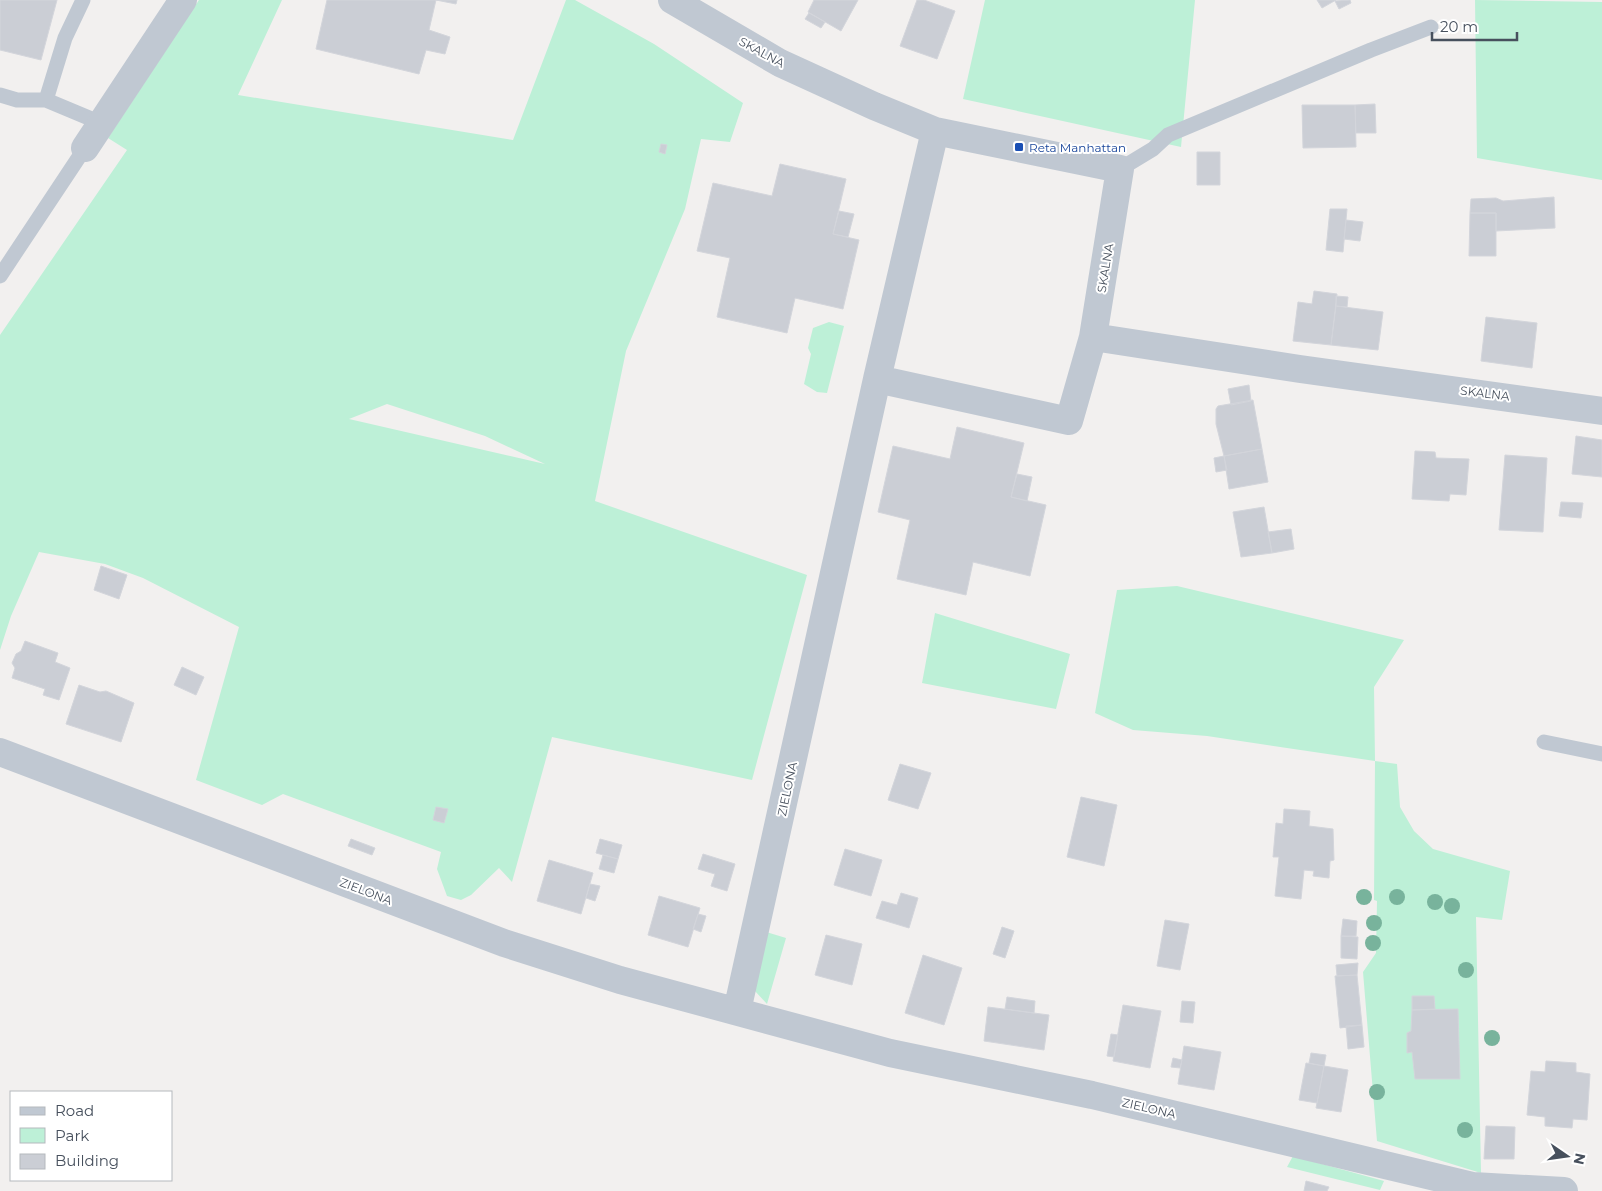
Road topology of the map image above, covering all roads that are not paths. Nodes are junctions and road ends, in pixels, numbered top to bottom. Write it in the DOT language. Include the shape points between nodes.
graph roads {
  1 [pos="83,0"];
  2 [pos="183,0"];
  3 [pos="672,0"];
  4 [pos="1431,27"];
  5 [pos="0,95"];
  6 [pos="46,100"];
  7 [pos="101,123"];
  8 [pos="935,131"];
  9 [pos="85,148"];
  10 [pos="1120,169"];
  11 [pos="0,276"];
  12 [pos="1093,337"];
  13 [pos="877,379"];
  14 [pos="1602,411"];
  15 [pos="1544,742"];
  16 [pos="0,752"];
  17 [pos="1602,754"];
  18 [pos="737,1011"];
  19 [pos="1564,1191"];
  1 -- 6 [label="lane" via="65,38"];
  2 -- 7 [label="street"];
  3 -- 8 [label="street, SKALNA" via="780,63"];
  4 -- 10 [label="lane" via="1168,135 1153,149"];
  5 -- 6 [label="lane" via="16,100"];
  6 -- 7 [label="lane"];
  7 -- 9 [label="street"];
  8 -- 10 [label="street, SKALNA"];
  8 -- 13 [label="street, ZIELONA"];
  9 -- 11 [label="lane"];
  10 -- 12 [label="street, SKALNA"];
  12 -- 13 [label="street" via="1068,421"];
  12 -- 14 [label="street, SKALNA"];
  13 -- 18 [label="street, ZIELONA"];
  15 -- 17 [label="lane"];
  16 -- 18 [label="street, ZIELONA" via="504,943 620,980"];
  18 -- 19 [label="street, ZIELONA" via="890,1053 1092,1095 1473,1186"];
}
